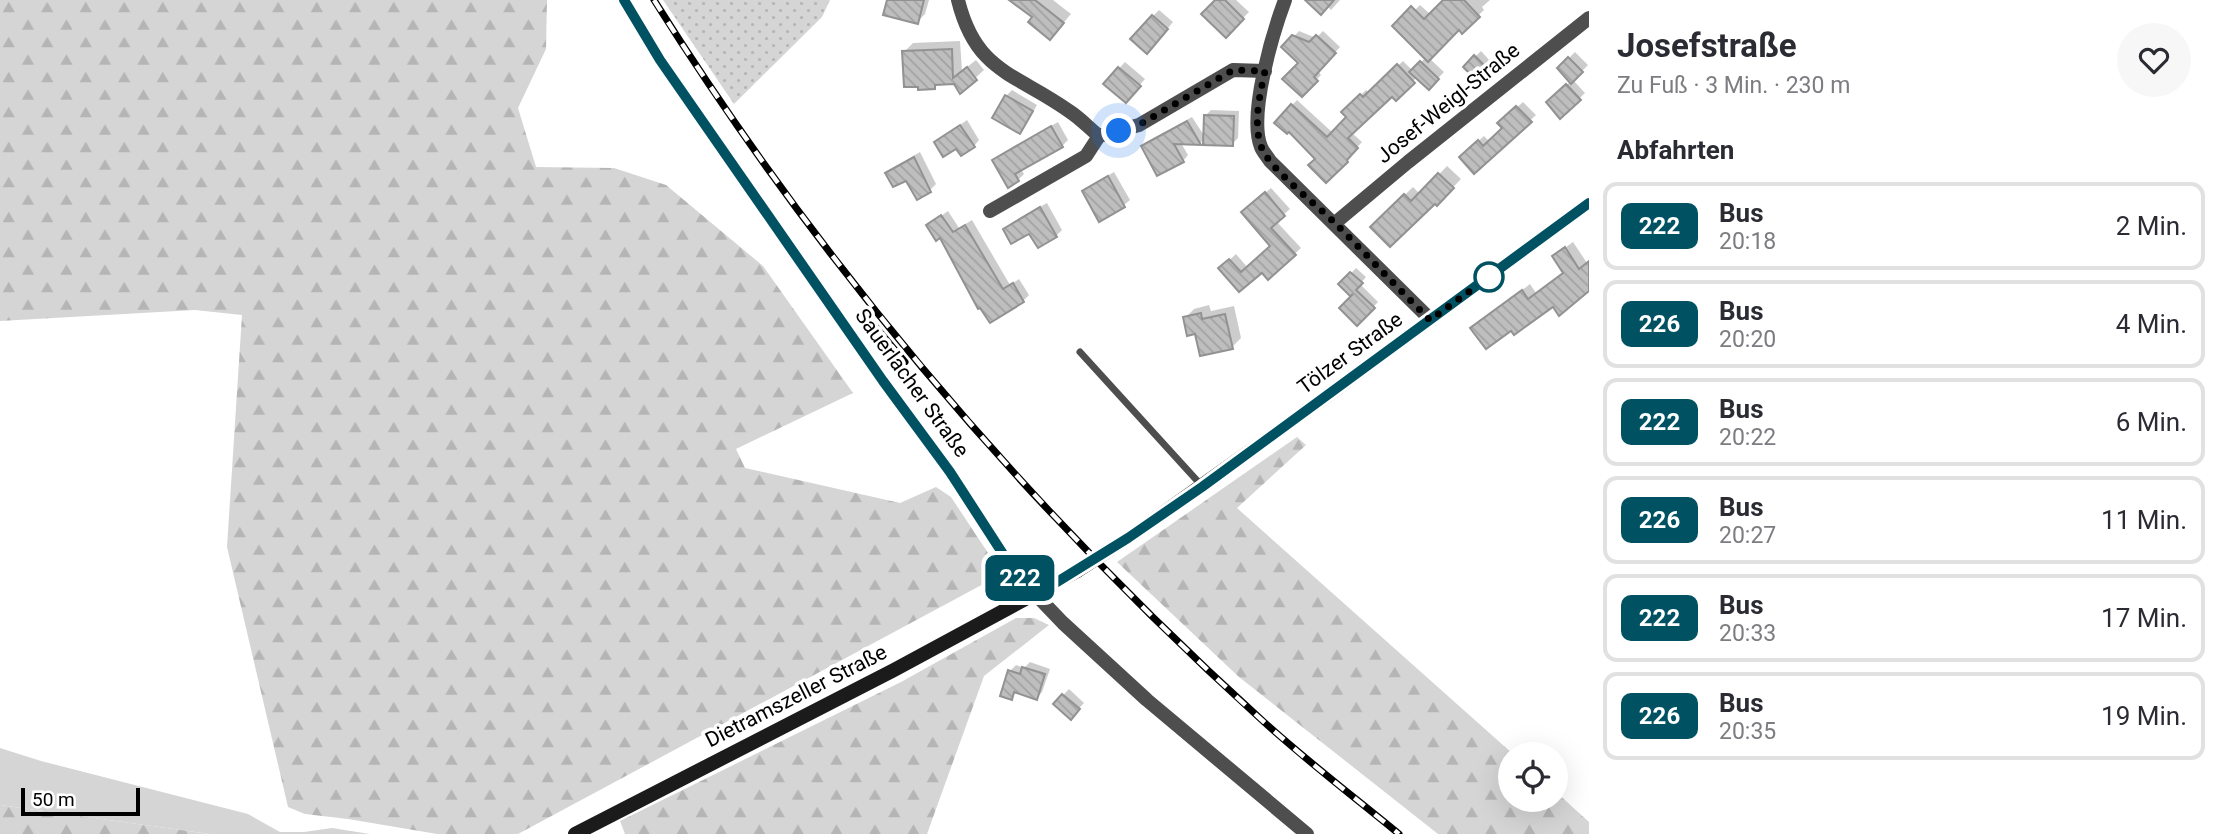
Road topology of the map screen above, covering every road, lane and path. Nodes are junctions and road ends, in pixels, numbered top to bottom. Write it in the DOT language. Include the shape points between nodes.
graph roads {
  1 [pos="624,0"];
  2 [pos="958,0"];
  3 [pos="1285,0"];
  4 [pos="1589,18"];
  5 [pos="1265,71"];
  6 [pos="1099,136"];
  7 [pos="1589,203"];
  8 [pos="989,211"];
  9 [pos="1335,223"];
  10 [pos="1430,320"];
  11 [pos="1080,352"];
  12 [pos="1202,487"];
  13 [pos="1036,595"];
  14 [pos="575,834"];
  15 [pos="1307,834"];
  1 -- 13 [label="street, Sauerlacher Straße" via="660,60 950,472 1016,574"];
  2 -- 6 [label="street" via="971,37 995,66 1069,111"];
  3 -- 5 [label="street"];
  4 -- 9 [label="street, Josef-Weigl-Straße"];
  5 -- 6 [label="street" via="1233,70 1139,125"];
  5 -- 9 [label="street" via="1259,100 1260,145 1270,161"];
  6 -- 8 [label="street" via="1086,156"];
  7 -- 10 [label="main road, Tölzer Straße"];
  9 -- 10 [label="street"];
  10 -- 12 [label="main road, Tölzer Straße"];
  11 -- 12 [label="lane"];
  12 -- 13 [label="main road, Tölzer Straße, bridge"];
  13 -- 14 [label="main road, Dietramszeller Straße"];
  13 -- 15 [label="street, Sauerlacher Straße" via="1147,700"];
}
